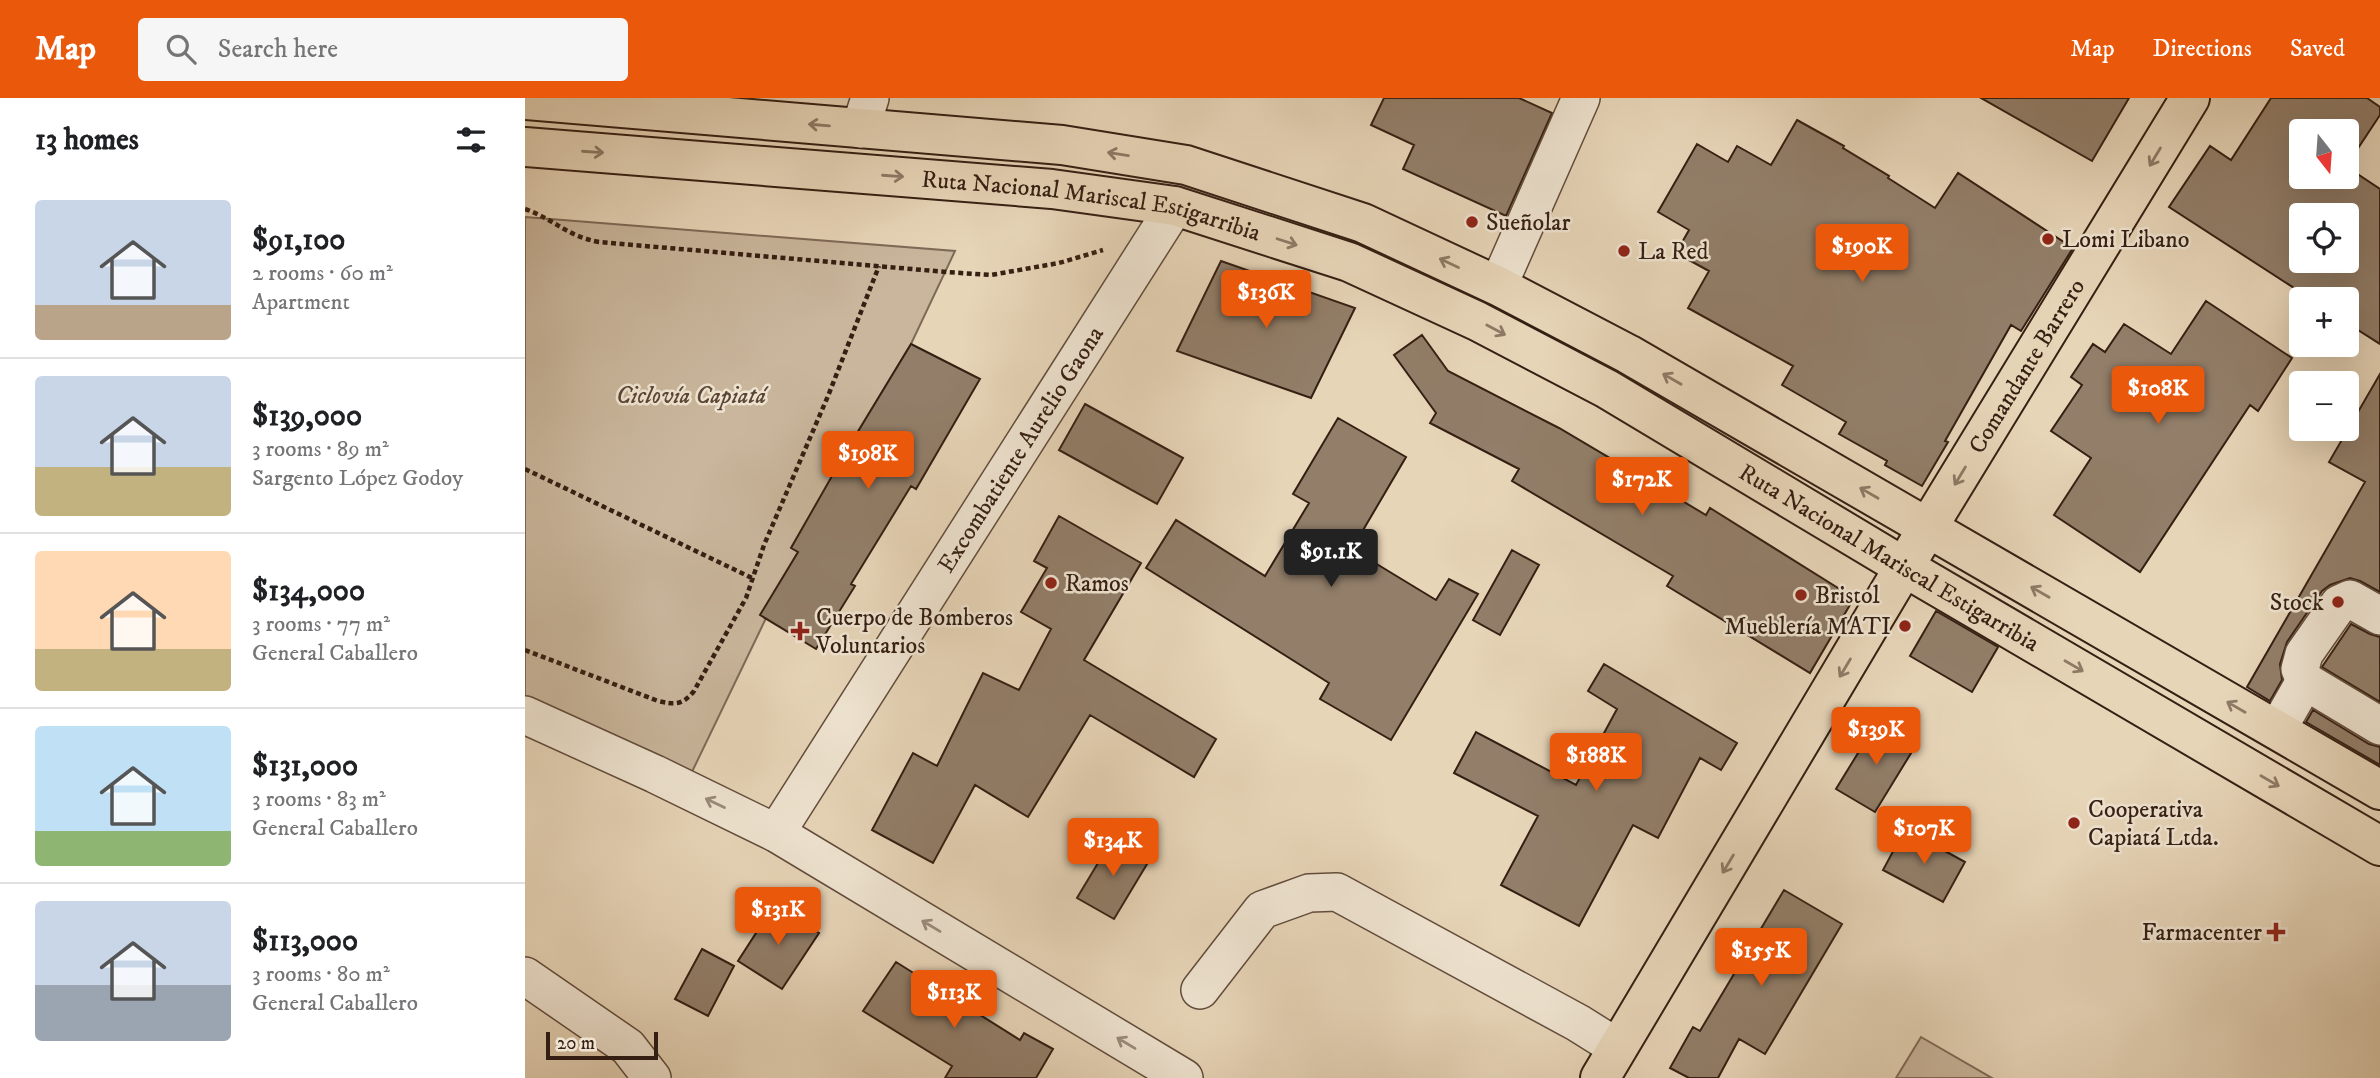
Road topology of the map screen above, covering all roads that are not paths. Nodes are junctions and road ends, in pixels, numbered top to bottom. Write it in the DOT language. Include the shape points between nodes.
graph roads {
  1 [pos="1581,98"];
  2 [pos="2190,98"];
  3 [pos="525,100"];
  4 [pos="865,113"];
  5 [pos="525,147"];
  6 [pos="1175,206"];
  7 [pos="1498,286"];
  8 [pos="1928,527"];
  9 [pos="1904,567"];
  10 [pos="2380,616"];
  11 [pos="2305,681"];
  12 [pos="525,715"];
  13 [pos="2380,726"];
  14 [pos="2277,730"];
  15 [pos="2380,790"];
  16 [pos="776,834"];
  17 [pos="2380,846"];
  18 [pos="525,976"];
  19 [pos="1199,990"];
  20 [pos="1609,1063"];
  21 [pos="652,1078"];
  22 [pos="1184,1078"];
  1 -- 7 [label="street"];
  2 -- 8 [label="main road, Comandante Barrero, one-way"];
  4 -- 3 [label="main road, Ruta Nacional Mariscal Estigarribia, one-way"];
  7 -- 4 [label="main road, Ruta Nacional Mariscal Estigarribia, one-way" via="1363,223 1186,165"];
  5 -- 6 [label="main road, Ruta Nacional Mariscal Estigarribia, one-way" via="1052,189"];
  6 -- 9 [label="main road, Ruta Nacional Mariscal Estigarribia, one-way" via="1349,262 1477,321 1607,389"];
  6 -- 16 [label="street, Excombatiente Aurelio Gaona"];
  8 -- 7 [label="main road, Ruta Nacional Mariscal Estigarribia, one-way" via="1628,354"];
  8 -- 9 [label="main road, Comandante Barrero"];
  14 -- 8 [label="main road, Ruta Nacional Mariscal Estigarribia, one-way"];
  9 -- 17 [label="main road, Ruta Nacional Mariscal Estigarribia, one-way"];
  9 -- 20 [label="main road, Comandante Barrero, one-way"];
  10 -- 11 [label="street" via="2350,599 2339,604 2304,654 2300,669"];
  11 -- 13 [label="street"];
  11 -- 14 [label="street"];
  16 -- 12 [label="street, one-way"];
  14 -- 15 [label="main road, Ruta Nacional Mariscal Estigarribia"];
  22 -- 16 [label="street, one-way"];
  18 -- 21 [label="street" via="628,1047"];
  19 -- 20 [label="street" via="1262,910 1308,893 1337,892 1578,1023"];
}
